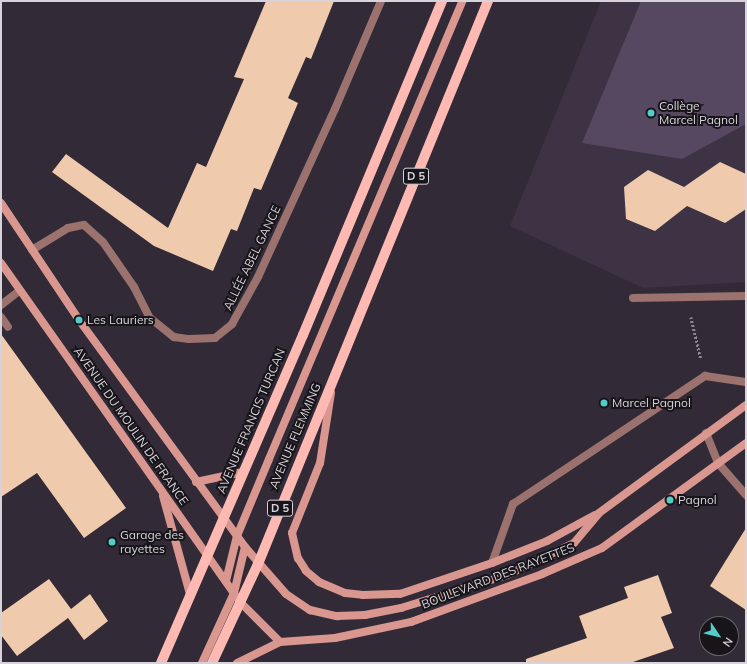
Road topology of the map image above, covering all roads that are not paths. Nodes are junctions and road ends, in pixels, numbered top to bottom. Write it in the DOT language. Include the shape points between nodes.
graph roads {
  1 [pos="381,1"];
  2 [pos="442,1"];
  3 [pos="462,1"];
  4 [pos="488,1"];
  5 [pos="1,204"];
  6 [pos="32,250"];
  7 [pos="1,263"];
  8 [pos="19,291"];
  9 [pos="746,296"];
  10 [pos="633,298"];
  11 [pos="1,305"];
  12 [pos="1,317"];
  13 [pos="8,327"];
  14 [pos="333,379"];
  15 [pos="746,382"];
  16 [pos="746,405"];
  17 [pos="706,433"];
  18 [pos="746,443"];
  19 [pos="718,463"];
  20 [pos="243,472"];
  21 [pos="196,482"];
  22 [pos="162,489"];
  23 [pos="746,496"];
  24 [pos="599,513"];
  25 [pos="223,518"];
  26 [pos="237,536"];
  27 [pos="245,547"];
  28 [pos="207,554"];
  29 [pos="258,564"];
  30 [pos="492,564"];
  31 [pos="226,581"];
  32 [pos="234,593"];
  33 [pos="190,594"];
  34 [pos="241,602"];
  35 [pos="280,642"];
  36 [pos="161,663"];
  37 [pos="202,663"];
  38 [pos="212,663"];
  39 [pos="237,663"];
  1 -- 6 [label="street, ALLÉE ABEL GANCE" via="336,109 258,277 232,324 215,338 189,340 174,337 149,317 134,287 103,242 84,225 68,228"];
  2 -- 20 [label="main road, AVENUE FRANCIS TURCAN"];
  3 -- 26 [label="main road"];
  4 -- 14 [label="main road, AVENUE FLEMMING / D 5"];
  5 -- 6 [label="main road, AVENUE DU MOULIN DE FRANCE"];
  6 -- 21 [label="main road, AVENUE DU MOULIN DE FRANCE" via="79,320"];
  7 -- 8 [label="main road, AVENUE DU MOULIN DE FRANCE"];
  8 -- 11 [label="street"];
  8 -- 22 [label="main road, AVENUE DU MOULIN DE FRANCE"];
  9 -- 10 [label="street"];
  12 -- 13 [label="street"];
  14 -- 29 [label="main road, AVENUE FLEMMING / D 5"];
  14 -- 30 [label="main road" via="320,463 292,533 298,558 306,571 319,582 345,593 400,594"];
  15 -- 30 [label="street" via="705,376 513,504"];
  16 -- 17 [label="main road, BOULEVARD DES RAYETTES"];
  17 -- 19 [label="street"];
  17 -- 24 [label="main road, BOULEVARD DES RAYETTES"];
  18 -- 19 [label="main road, BOULEVARD DES RAYETTES"];
  19 -- 23 [label="street"];
  19 -- 35 [label="main road, BOULEVARD DES RAYETTES" via="602,548 542,574 411,622 335,638"];
  20 -- 21 [label="main road"];
  20 -- 25 [label="main road, AVENUE FRANCIS TURCAN"];
  21 -- 25 [label="main road, AVENUE DU MOULIN DE FRANCE"];
  22 -- 28 [label="main road, AVENUE DU MOULIN DE FRANCE"];
  22 -- 33 [label="main road"];
  24 -- 29 [label="main road, BOULEVARD DES RAYETTES" via="574,543 507,574 401,608 365,615 337,616 310,610 286,594"];
  24 -- 30 [label="main road" via="547,541"];
  25 -- 26 [label="main road"];
  25 -- 28 [label="main road, AVENUE FRANCIS TURCAN"];
  26 -- 27 [label="main road"];
  26 -- 31 [label="main road"];
  27 -- 29 [label="main road"];
  27 -- 32 [label="main road"];
  28 -- 31 [label="main road, AVENUE DU MOULIN DE FRANCE"];
  28 -- 33 [label="main road, AVENUE FRANCIS TURCAN"];
  29 -- 34 [label="main road, AVENUE FLEMMING / D 5"];
  31 -- 32 [label="main road, AVENUE DU MOULIN DE FRANCE"];
  32 -- 34 [label="main road, AVENUE DU MOULIN DE FRANCE"];
  32 -- 37 [label="main road"];
  33 -- 36 [label="main road, AVENUE FRANCIS TURCAN"];
  34 -- 35 [label="main road"];
  34 -- 38 [label="main road, AVENUE FLEMMING / D 5"];
  35 -- 39 [label="main road"];
}
